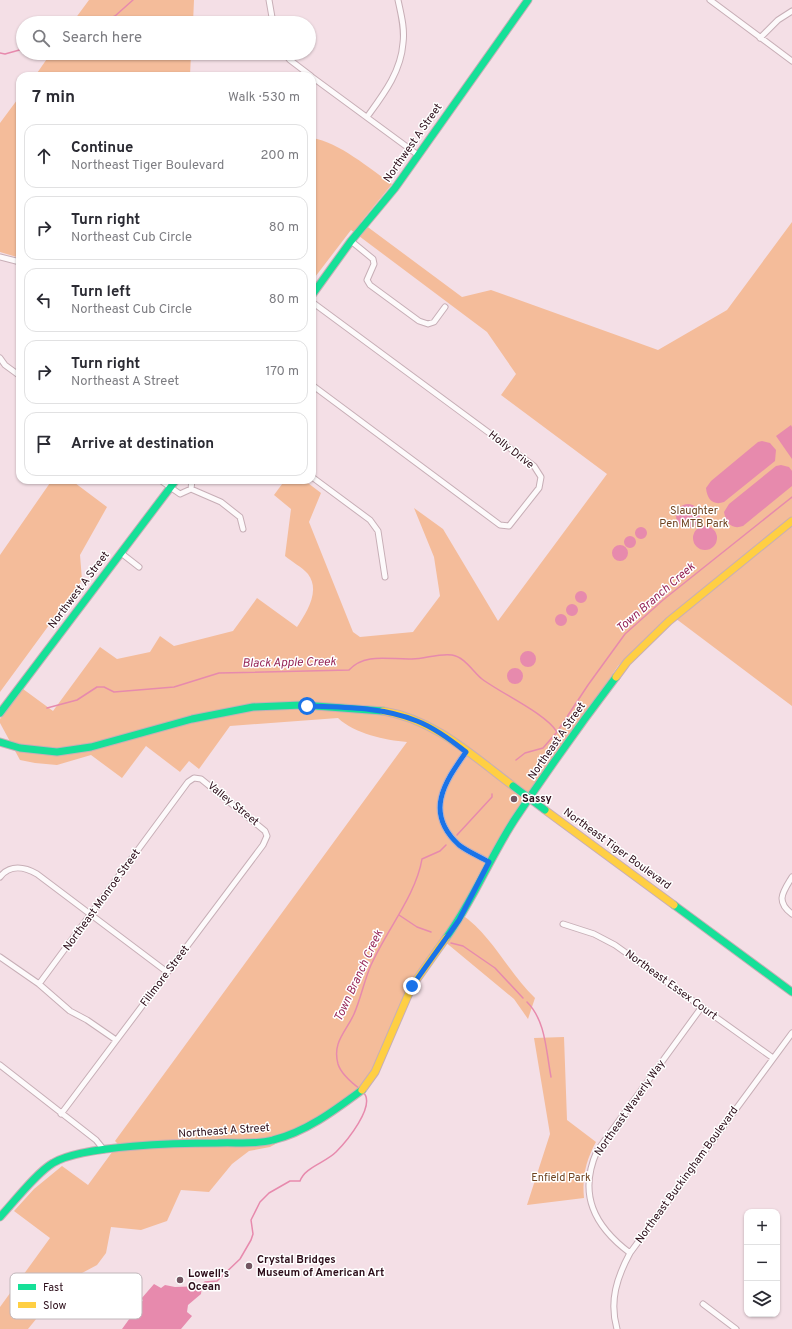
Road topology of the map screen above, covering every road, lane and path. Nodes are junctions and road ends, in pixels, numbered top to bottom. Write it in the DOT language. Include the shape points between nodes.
graph roads {
  1 [pos="269,0"];
  2 [pos="398,0"];
  3 [pos="528,0"];
  4 [pos="710,0"];
  5 [pos="792,12"];
  6 [pos="272,16"];
  7 [pos="760,38"];
  8 [pos="290,60"];
  9 [pos="792,61"];
  10 [pos="306,72"];
  11 [pos="316,79"];
  12 [pos="367,117"];
  13 [pos="418,155"];
  14 [pos="351,241"];
  15 [pos="0,258"];
  16 [pos="16,261"];
  17 [pos="316,289"];
  18 [pos="316,305"];
  19 [pos="445,306"];
  20 [pos="0,358"];
  21 [pos="16,373"];
  22 [pos="316,388"];
  23 [pos="316,481"];
  24 [pos="165,484"];
  25 [pos="173,484"];
  26 [pos="192,484"];
  27 [pos="170,488"];
  28 [pos="191,489"];
  29 [pos="792,521"];
  30 [pos="243,529"];
  31 [pos="121,553"];
  32 [pos="139,567"];
  33 [pos="385,577"];
  34 [pos="0,713"];
  35 [pos="0,742"];
  36 [pos="466,752"];
  37 [pos="194,778"];
  38 [pos="267,836"];
  39 [pos="489,862"];
  40 [pos="0,877"];
  41 [pos="792,877"];
  42 [pos="92,914"];
  43 [pos="792,914"];
  44 [pos="563,924"];
  45 [pos="0,957"];
  46 [pos="167,972"];
  47 [pos="39,984"];
  48 [pos="792,992"];
  49 [pos="701,1008"];
  50 [pos="792,1034"];
  51 [pos="116,1040"];
  52 [pos="773,1058"];
  53 [pos="0,1066"];
  54 [pos="61,1114"];
  55 [pos="104,1150"];
  56 [pos="0,1218"];
  57 [pos="630,1253"];
  58 [pos="703,1304"];
  59 [pos="617,1329"];
  60 [pos="736,1329"];
  1 -- 6 [label="street"];
  2 -- 12 [label="street" via="404,43 399,64 392,81"];
  3 -- 13 [label="street, Northwest A Street"];
  4 -- 7 [label="street"];
  5 -- 7 [label="street" via="778,20"];
  7 -- 9 [label="street"];
  8 -- 10 [label="street"];
  11 -- 12 [label="street"];
  12 -- 13 [label="street"];
  13 -- 14 [label="street, Northwest A Street" via="395,188"];
  14 -- 17 [label="street, Northwest A Street"];
  14 -- 19 [label="street" via="373,259 374,264 367,280 370,285 420,321 428,324 434,322"];
  15 -- 16 [label="street"];
  18 -- 22 [label="street, Holly Drive" via="534,466 541,477 539,488 510,526 500,524"];
  20 -- 21 [label="street"];
  23 -- 33 [label="street" via="370,520 378,531"];
  24 -- 27 [label="street"];
  25 -- 27 [label="street, Northwest A Street"];
  26 -- 28 [label="street"];
  27 -- 28 [label="street" via="180,494"];
  27 -- 31 [label="street, Northwest A Street"];
  28 -- 30 [label="street" via="221,502 240,516"];
  29 -- 39 [label="street, Northeast A Street" via="708,587 627,662 515,819"];
  31 -- 32 [label="street"];
  31 -- 34 [label="street, Northwest A Street"];
  35 -- 36 [label="street, Northeast Tiger Boulevard" via="19,749 50,753 74,751 182,721 234,710 269,706 307,706 372,709 394,713 436,731"];
  36 -- 39 [label="street" via="447,779 442,791 440,813 449,834 459,845"];
  36 -- 48 [label="street, Northeast Tiger Boulevard, bridge"];
  37 -- 38 [label="street, Valley Street" via="201,779 233,804 265,831"];
  37 -- 42 [label="street, Northeast Monroe Street" via="188,782"];
  38 -- 46 [label="street, Fillmore Street" via="263,845"];
  39 -- 55 [label="street, Northeast A Street" via="459,920 412,986 375,1072 359,1092 306,1127 273,1140"];
  40 -- 42 [label="street" via="2,873 14,868 26,867"];
  41 -- 43 [label="street" via="782,894 785,909"];
  42 -- 46 [label="street"];
  42 -- 47 [label="street, Northeast Monroe Street"];
  44 -- 49 [label="street, Northeast Essex Court" via="594,934 615,945"];
  45 -- 47 [label="street"];
  46 -- 51 [label="street, Fillmore Street"];
  47 -- 51 [label="street" via="70,1011"];
  49 -- 52 [label="street, Northeast Essex Court"];
  49 -- 57 [label="street, Northeast Waverly Way" via="597,1151 591,1165 590,1199 596,1217 605,1232"];
  50 -- 52 [label="street, Northeast Buckingham Boulevard"];
  51 -- 54 [label="street, Fillmore Street"];
  52 -- 57 [label="street, Northeast Buckingham Boulevard"];
  53 -- 54 [label="street"];
  54 -- 55 [label="street" via="96,1140"];
  55 -- 56 [label="street, Northeast A Street" via="71,1156 53,1163 27,1187"];
  57 -- 59 [label="street, Northeast Buckingham Boulevard" via="615,1288 613,1305"];
  58 -- 60 [label="street"];
}
